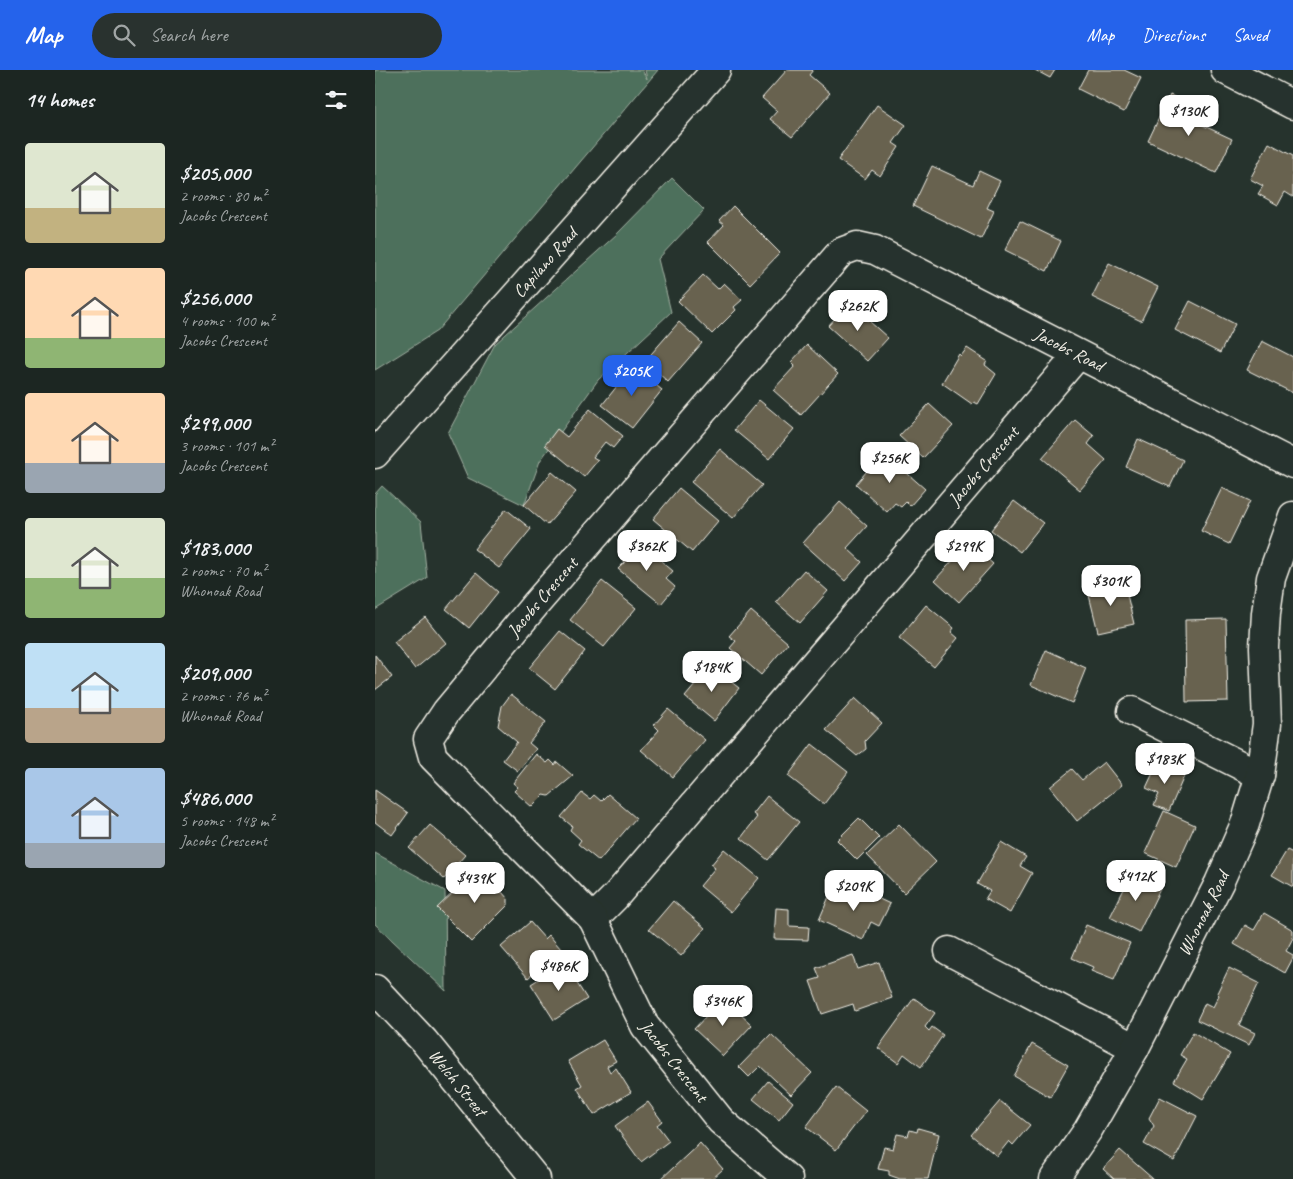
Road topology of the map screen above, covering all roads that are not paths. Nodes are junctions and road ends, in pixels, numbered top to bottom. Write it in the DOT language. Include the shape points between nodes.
graph roads {
  1 [pos="716,70"];
  2 [pos="1225,70"];
  3 [pos="1293,105"];
  4 [pos="841,252"];
  5 [pos="1078,355"];
  6 [pos="375,454"];
  7 [pos="1293,464"];
  8 [pos="1293,516"];
  9 [pos="1132,711"];
  10 [pos="1260,775"];
  11 [pos="593,919"];
  12 [pos="949,951"];
  13 [pos="375,989"];
  14 [pos="1135,1048"];
  15 [pos="536,1179"];
  16 [pos="788,1179"];
  17 [pos="1054,1179"];
  1 -- 6 [label="street, Capilano Road"];
  2 -- 3 [label="street"];
  4 -- 5 [label="street, Jacobs Road" via="857,246 875,250"];
  4 -- 11 [label="street, Jacobs Crescent" via="535,604 446,712 428,739 433,757"];
  5 -- 7 [label="street, Jacobs Road"];
  5 -- 11 [label="street, Jacobs Crescent"];
  8 -- 10 [label="street, Whonoak Road" via="1271,578 1266,613 1267,724"];
  9 -- 10 [label="street"];
  10 -- 14 [label="street, Whonoak Road" via="1245,824 1219,883"];
  11 -- 16 [label="street, Jacobs Crescent" via="645,1026 721,1121"];
  12 -- 14 [label="street"];
  13 -- 15 [label="street, Welch Street" via="424,1041"];
  14 -- 17 [label="street, Whonoak Road" via="1088,1130"];
}
